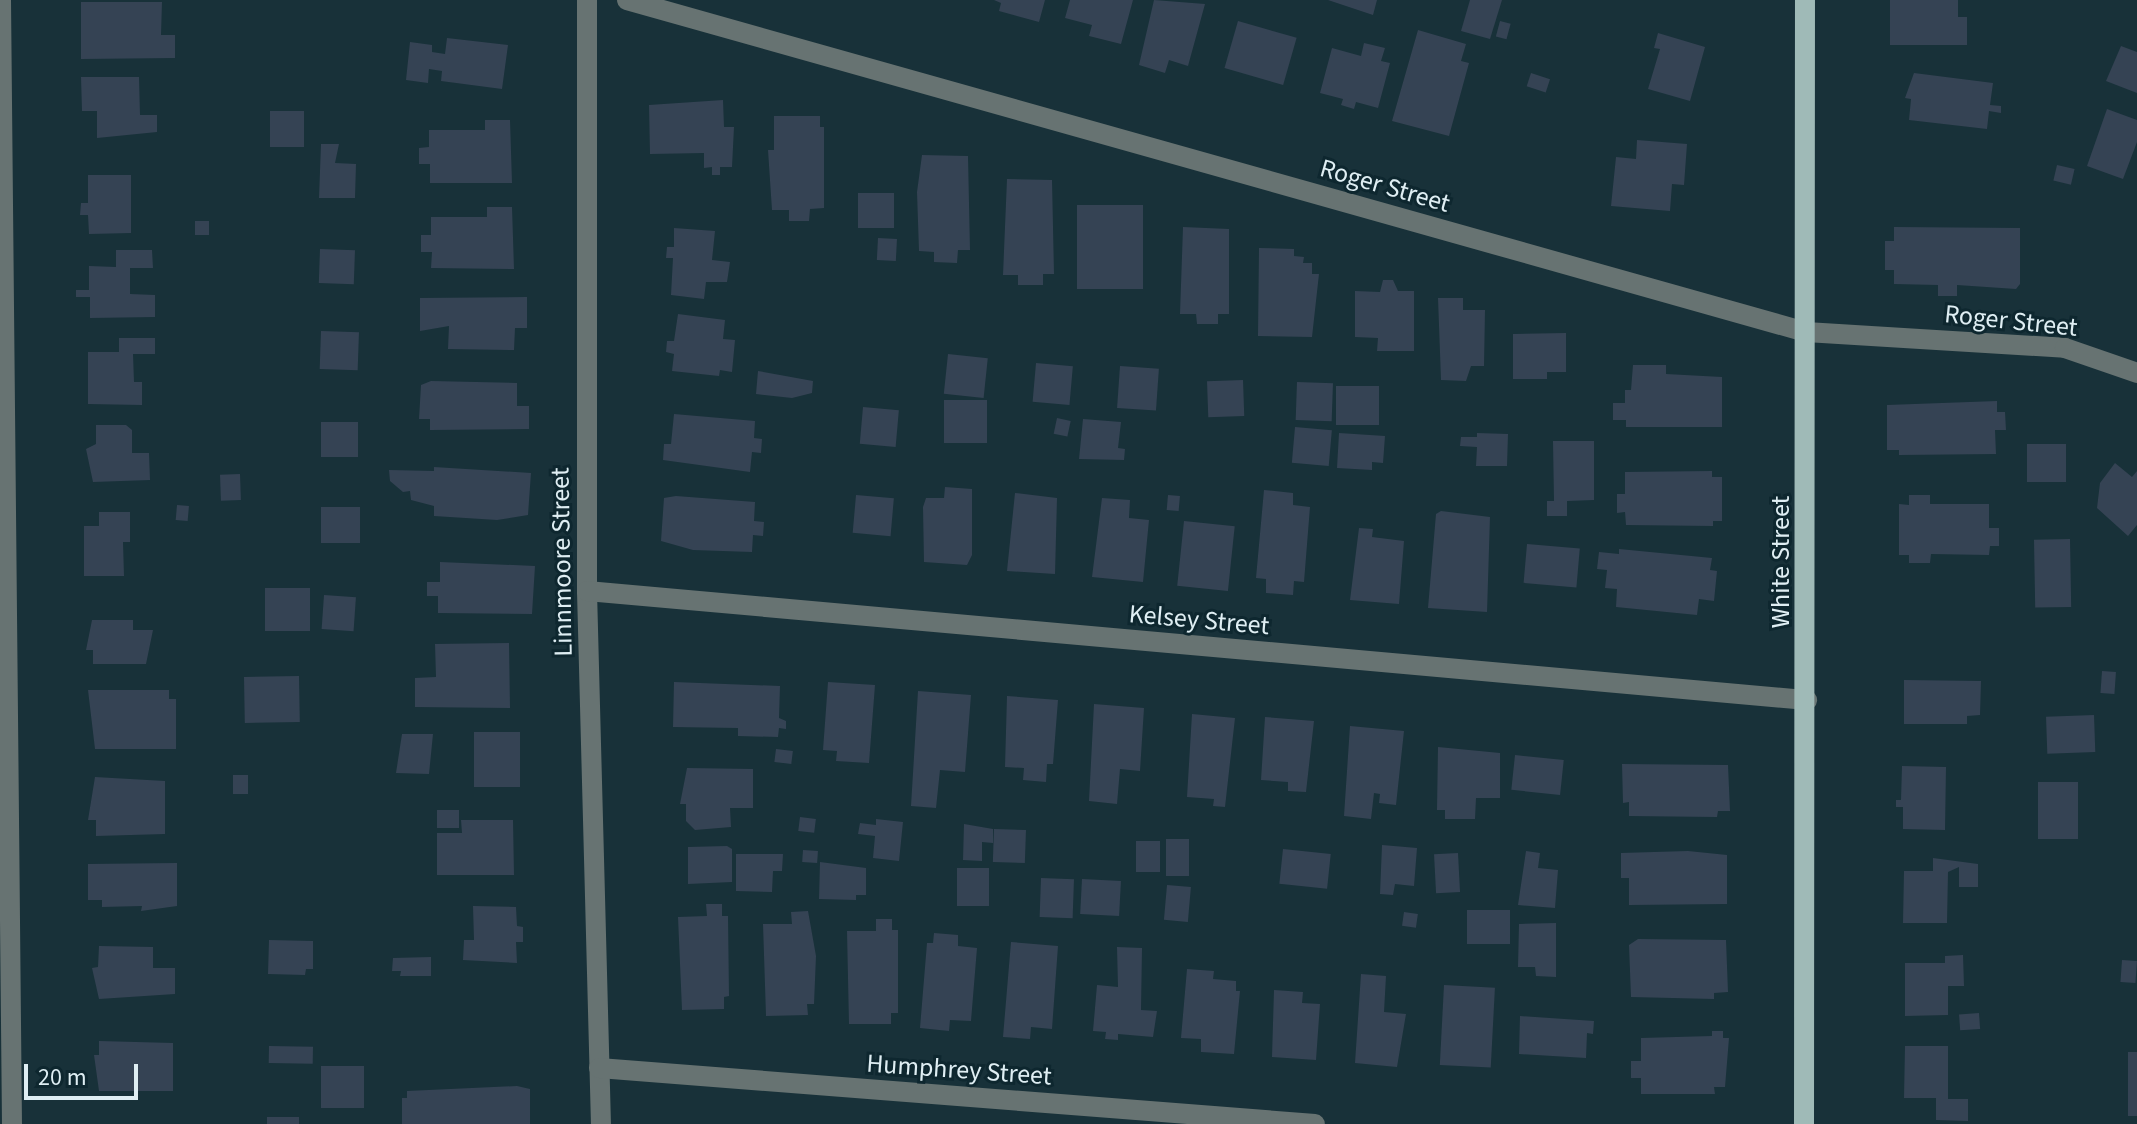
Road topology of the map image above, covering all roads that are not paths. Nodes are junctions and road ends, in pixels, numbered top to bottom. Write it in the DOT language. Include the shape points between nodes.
graph roads {
  1 [pos="1,0"];
  2 [pos="587,0"];
  3 [pos="627,0"];
  4 [pos="1805,0"];
  5 [pos="1806,332"];
  6 [pos="2137,373"];
  7 [pos="587,591"];
  8 [pos="1807,700"];
  9 [pos="599,1068"];
  10 [pos="12,1124"];
  11 [pos="601,1124"];
  12 [pos="1315,1124"];
  13 [pos="1804,1124"];
  1 -- 10 [label="street"];
  2 -- 7 [label="street, Linnmoore Street"];
  3 -- 5 [label="street, Roger Street"];
  4 -- 5 [label="main road, White Street"];
  5 -- 6 [label="street, Roger Street" via="2065,348"];
  5 -- 8 [label="main road, White Street"];
  7 -- 8 [label="street, Kelsey Street"];
  7 -- 9 [label="street, Linnmoore Street"];
  8 -- 13 [label="main road, White Street"];
  9 -- 11 [label="street, Linnmoore Street"];
  9 -- 12 [label="street, Humphrey Street"];
}
